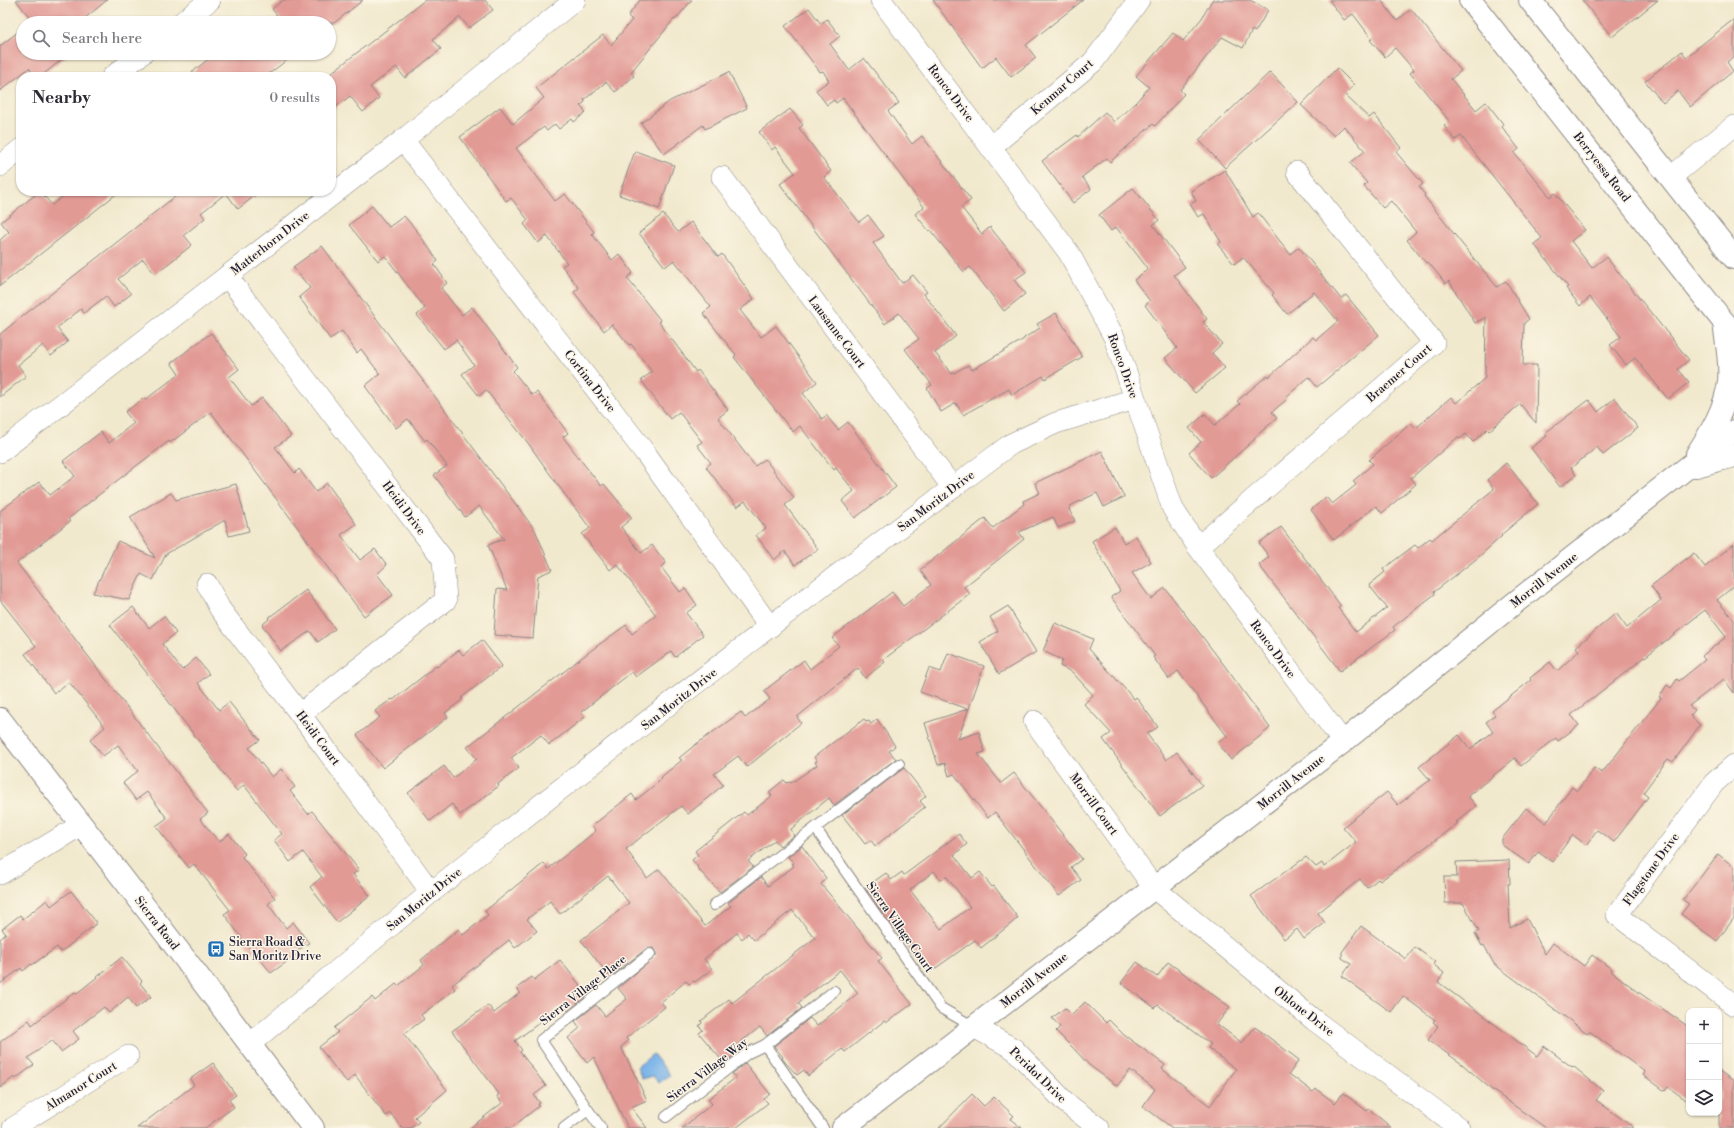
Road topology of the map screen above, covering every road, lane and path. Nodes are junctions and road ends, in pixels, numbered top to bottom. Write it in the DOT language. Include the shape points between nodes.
graph roads {
  1 [pos="210,0"];
  2 [pos="575,0"];
  3 [pos="881,0"];
  4 [pos="1139,0"];
  5 [pos="1470,0"];
  6 [pos="1530,0"];
  7 [pos="190,16"];
  8 [pos="134,60"];
  9 [pos="118,72"];
  10 [pos="1734,126"];
  11 [pos="403,140"];
  12 [pos="991,147"];
  13 [pos="16,153"];
  14 [pos="0,166"];
  15 [pos="1297,172"];
  16 [pos="722,177"];
  17 [pos="1671,177"];
  18 [pos="336,192"];
  19 [pos="331,196"];
  20 [pos="1734,258"];
  21 [pos="227,276"];
  22 [pos="1729,328"];
  23 [pos="1135,398"];
  24 [pos="1734,431"];
  25 [pos="0,452"];
  26 [pos="1734,456"];
  27 [pos="1689,467"];
  28 [pos="953,488"];
  29 [pos="1198,547"];
  30 [pos="207,584"];
  31 [pos="770,627"];
  32 [pos="300,714"];
  33 [pos="0,719"];
  34 [pos="1034,720"];
  35 [pos="1343,742"];
  36 [pos="899,764"];
  37 [pos="1734,765"];
  38 [pos="81,825"];
  39 [pos="816,829"];
  40 [pos="0,874"];
  41 [pos="1154,888"];
  42 [pos="431,892"];
  43 [pos="714,905"];
  44 [pos="650,954"];
  45 [pos="834,991"];
  46 [pos="1734,1005"];
  47 [pos="974,1027"];
  48 [pos="250,1044"];
  49 [pos="764,1046"];
  50 [pos="128,1056"];
  51 [pos="588,1110"];
  52 [pos="666,1117"];
  53 [pos="13,1128"];
  54 [pos="313,1128"];
  55 [pos="564,1128"];
  56 [pos="601,1128"];
  57 [pos="823,1128"];
  58 [pos="843,1128"];
  59 [pos="1099,1128"];
  60 [pos="1459,1128"];
  1 -- 7 [label="street"];
  2 -- 11 [label="street, Matterhorn Drive"];
  3 -- 12 [label="street, Ronco Drive"];
  4 -- 12 [label="street, Kenmar Court" via="1093,62"];
  5 -- 22 [label="street, Berryessa Road"];
  6 -- 17 [label="street"];
  8 -- 9 [label="street"];
  10 -- 17 [label="street"];
  11 -- 18 [label="street, Matterhorn Drive"];
  11 -- 31 [label="street, Cortina Drive" via="646,454"];
  12 -- 23 [label="street, Ronco Drive" via="1068,253 1114,337"];
  13 -- 14 [label="street"];
  15 -- 29 [label="street, Braemer Court" via="1434,342"];
  16 -- 28 [label="street, Lausanne Court"];
  17 -- 20 [label="street"];
  19 -- 21 [label="street, Matterhorn Drive"];
  21 -- 25 [label="street, Matterhorn Drive"];
  21 -- 32 [label="street, Heidi Drive" via="443,559 446,600"];
  22 -- 27 [label="street" via="1729,381 1724,401 1714,425"];
  23 -- 28 [label="street, San Moritz Drive" via="1056,423 1011,444"];
  23 -- 29 [label="street, Ronco Drive" via="1174,509"];
  24 -- 27 [label="street, Morrill Avenue"];
  26 -- 27 [label="street"];
  27 -- 35 [label="street, Morrill Avenue" via="1534,587"];
  28 -- 31 [label="street, San Moritz Drive"];
  29 -- 35 [label="street, Ronco Drive"];
  30 -- 32 [label="street, Heidi Court" via="220,609"];
  31 -- 42 [label="street, San Moritz Drive"];
  32 -- 42 [label="street, Heidi Court"];
  33 -- 38 [label="street, Sierra Road"];
  34 -- 41 [label="street, Morrill Court"];
  35 -- 41 [label="street, Morrill Avenue"];
  36 -- 39 [label="lane"];
  37 -- 46 [label="street, Flagstone Drive" via="1714,782 1617,915"];
  38 -- 40 [label="street"];
  38 -- 48 [label="street, Sierra Road"];
  39 -- 43 [label="lane"];
  39 -- 47 [label="lane, Sierra Village Court" via="941,1008"];
  41 -- 47 [label="street, Morrill Avenue"];
  41 -- 60 [label="street, Ohlone Drive" via="1314,1020"];
  42 -- 48 [label="street, San Moritz Drive"];
  44 -- 51 [label="lane, Sierra Village Place" via="541,1040"];
  45 -- 49 [label="lane, Sierra Village Way"];
  47 -- 58 [label="street, Morrill Avenue"];
  47 -- 59 [label="street, Peridot Drive" via="1014,1049 1066,1103"];
  48 -- 54 [label="street, Sierra Road"];
  49 -- 52 [label="lane, Sierra Village Way" via="748,1053"];
  49 -- 57 [label="lane, Sierra Village Way"];
  50 -- 53 [label="street, Almanor Court"];
  51 -- 55 [label="lane"];
  51 -- 56 [label="lane, Sierra Village Place"];
}
